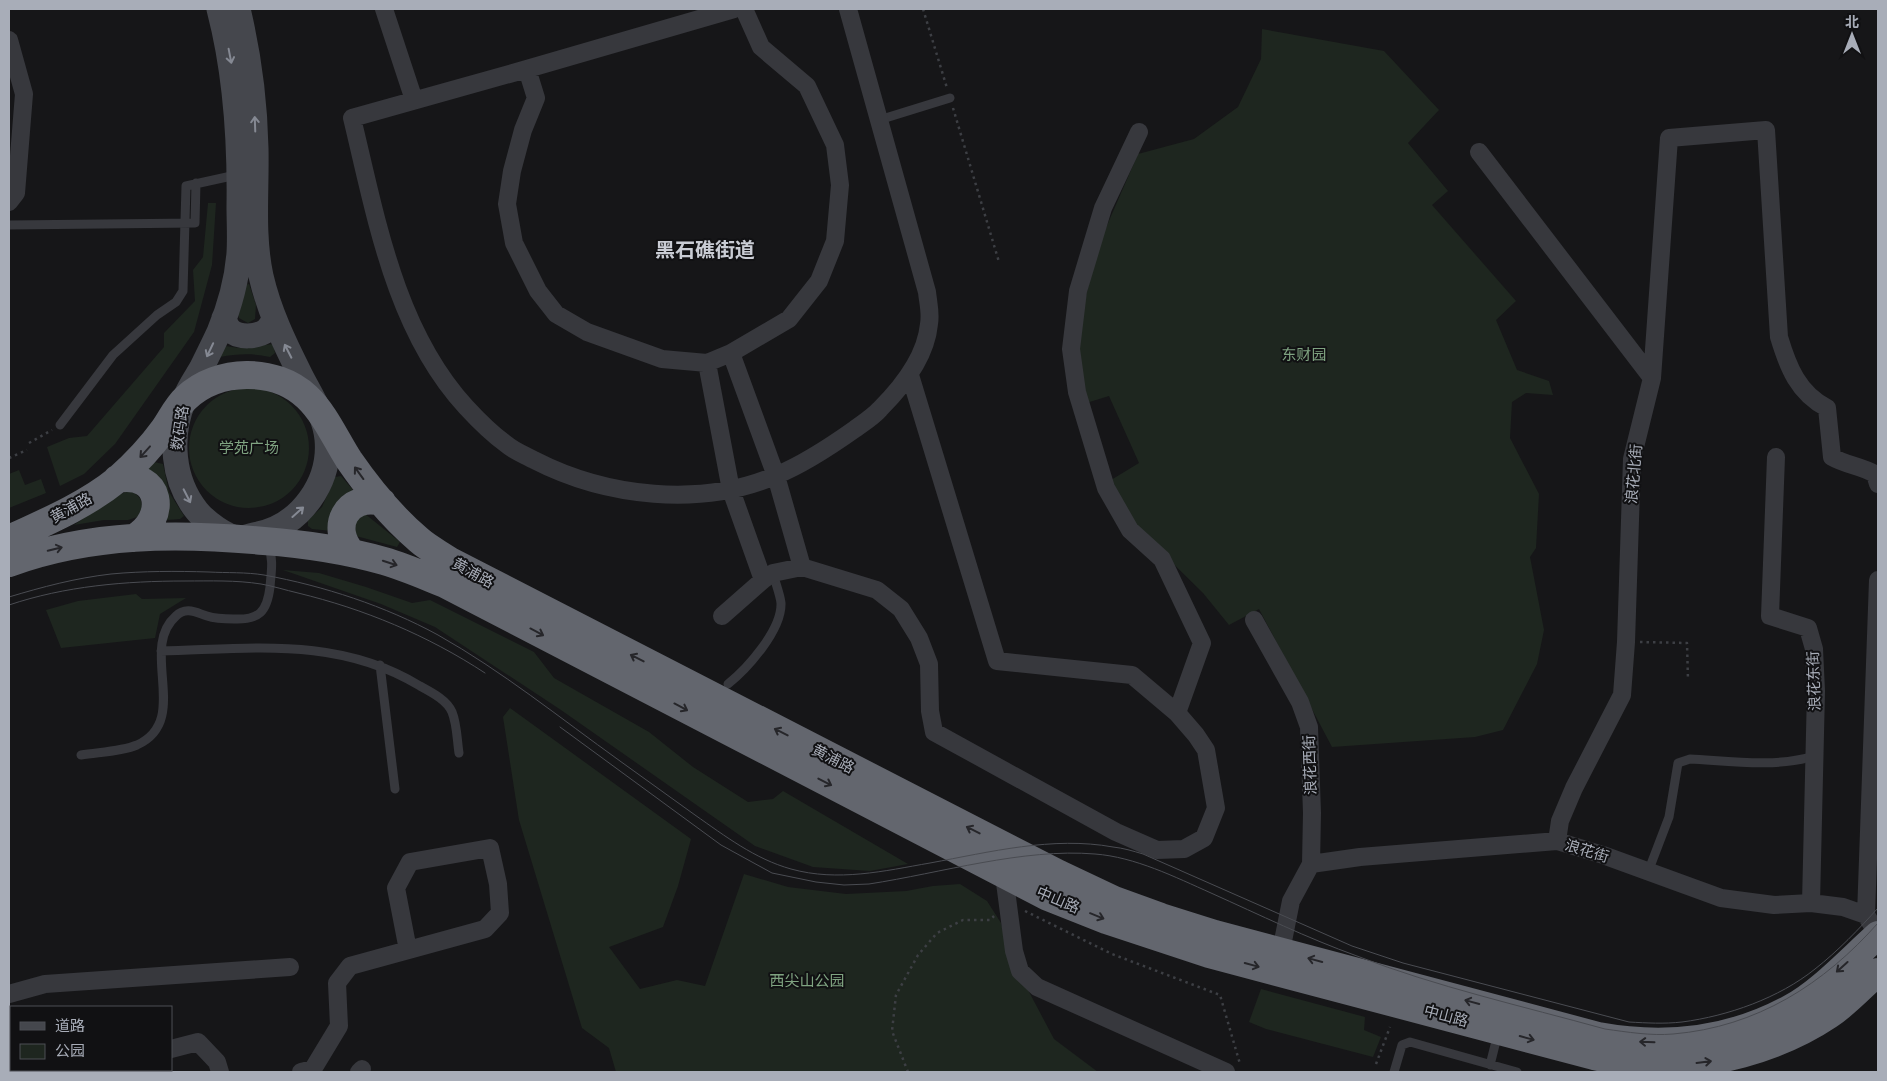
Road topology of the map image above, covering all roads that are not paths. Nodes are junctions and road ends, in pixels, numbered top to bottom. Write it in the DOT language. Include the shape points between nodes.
graph roads {
  1 [pos="219,9"];
  2 [pos="238,9"];
  3 [pos="384,9"];
  4 [pos="734,9"];
  5 [pos="744,9"];
  6 [pos="848,9"];
  7 [pos="9,40"];
  8 [pos="527,69"];
  9 [pos="950,98"];
  10 [pos="414,100"];
  11 [pos="879,120"];
  12 [pos="1139,132"];
  13 [pos="1479,152"];
  14 [pos="240,174"];
  15 [pos="9,202"];
  16 [pos="186,224"];
  17 [pos="9,225"];
  18 [pos="224,318"];
  19 [pos="274,320"];
  20 [pos="731,353"];
  21 [pos="706,363"];
  22 [pos="910,375"];
  23 [pos="1652,378"];
  24 [pos="184,399"];
  25 [pos="318,410"];
  26 [pos="60,426"];
  27 [pos="1776,457"];
  28 [pos="776,476"];
  29 [pos="117,479"];
  30 [pos="1878,484"];
  31 [pos="730,490"];
  32 [pos="382,502"];
  33 [pos="134,538"];
  34 [pos="9,539"];
  35 [pos="264,545"];
  36 [pos="352,553"];
  37 [pos="9,563"];
  38 [pos="802,567"];
  39 [pos="768,576"];
  40 [pos="1878,580"];
  41 [pos="722,616"];
  42 [pos="1254,620"];
  43 [pos="161,651"];
  44 [pos="380,665"];
  45 [pos="728,684"];
  46 [pos="1177,713"];
  47 [pos="459,753"];
  48 [pos="81,755"];
  49 [pos="1814,756"];
  50 [pos="395,789"];
  51 [pos="1557,841"];
  52 [pos="1010,864"];
  53 [pos="1311,864"];
  54 [pos="1648,872"];
  55 [pos="1811,903"];
  56 [pos="1874,928"];
  57 [pos="408,950"];
  58 [pos="1281,951"];
  59 [pos="290,967"];
  60 [pos="1878,972"];
  61 [pos="9,994"];
  62 [pos="1499,1031"];
  63 [pos="172,1049"];
  64 [pos="1490,1064"];
  65 [pos="1592,1064"];
  66 [pos="1234,1071"];
  67 [pos="220,1072"];
  68 [pos="301,1072"];
  69 [pos="1394,1072"];
  70 [pos="1518,1072"];
  1 -- 14 [label="main road, 数码路, one-way" via="233,71"];
  19 -- 2 [label="main road, one-way" via="261,275 256,242 254,106"];
  3 -- 10 [label="street"];
  4 -- 8 [label="street"];
  5 -- 20 [label="street" via="761,47 807,86 835,145 840,185 835,241 819,281 789,319"];
  6 -- 11 [label="street"];
  7 -- 15 [label="street" via="24,94 16,193"];
  8 -- 10 [label="street"];
  8 -- 21 [label="street" via="536,98 512,171 507,204 514,243 538,291 556,314 587,332 662,359"];
  9 -- 11 [label="lane"];
  10 -- 31 [label="street" via="352,118 383,245 414,330 444,382 467,409 508,446 552,469 595,485 642,493 694,494"];
  11 -- 22 [label="street" via="927,292 930,324"];
  12 -- 46 [label="street" via="1103,208 1078,291 1071,349 1077,392 1106,488 1130,530 1162,559 1202,643"];
  13 -- 23 [label="street"];
  14 -- 16 [label="lane" via="186,186"];
  14 -- 18 [label="main road, 数码路" via="239,253"];
  16 -- 17 [label="lane"];
  16 -- 26 [label="lane" via="183,291 176,302 113,355"];
  18 -- 19 [label="main road" via="229,329 248,336 268,330"];
  18 -- 24 [label="main road, 数码路, one-way"];
  25 -- 19 [label="main road, one-way"];
  20 -- 21 [label="street"];
  20 -- 28 [label="street"];
  21 -- 31 [label="street"];
  22 -- 28 [label="street" via="879,411 832,446"];
  22 -- 46 [label="street" via="996,661 1132,675"];
  23 -- 30 [label="street, 浪花北街" via="1669,138 1766,130 1779,337 1788,366 1800,386 1817,403 1828,408 1832,457 1845,464 1865,468 1875,474"];
  23 -- 51 [label="street, 浪花北街" via="1632,459 1622,695 1574,788 1560,821"];
  24 -- 25 [label="highway, 黄浦路" via="200,386 216,380 253,375 291,386"];
  24 -- 29 [label="highway, 黄浦路, one-way" via="165,428"];
  24 -- 35 [label="main road, 数码路, one-way" via="175,440 180,480 188,501 202,518 219,530"];
  32 -- 25 [label="highway, 黄浦路, one-way" via="350,461"];
  35 -- 25 [label="main road, one-way" via="264,533 301,511 322,478 327,438"];
  27 -- 49 [label="street, 浪花东街" via="1770,616 1808,628 1814,649 1816,691"];
  28 -- 31 [label="street"];
  28 -- 38 [label="street"];
  29 -- 33 [label="highway" via="136,478 145,482 152,488 155,498 156,507 150,525"];
  29 -- 34 [label="highway, 黄浦路" via="86,501"];
  31 -- 39 [label="street"];
  32 -- 36 [label="highway" via="357,502 345,514 342,536 344,545"];
  52 -- 32 [label="highway, 黄浦路, one-way" via="450,561 420,541"];
  33 -- 35 [label="highway, 黄浦路" via="173,536"];
  37 -- 33 [label="highway, 黄浦路, one-way" via="61,548"];
  35 -- 36 [label="highway, 黄浦路"];
  35 -- 43 [label="lane" via="269,596 266,607 257,616 244,620 223,619 187,610 177,614 164,634"];
  36 -- 52 [label="highway, 黄浦路, one-way" via="385,561 445,584"];
  38 -- 39 [label="street"];
  38 -- 46 [label="street" via="878,590 901,609 919,638 929,664 934,732 1116,832 1157,850 1184,849 1204,838 1216,808 1206,750"];
  39 -- 41 [label="street"];
  39 -- 45 [label="lane" via="781,603 780,613 762,646"];
  40 -- 56 [label="street"];
  42 -- 53 [label="street, 浪花西街" via="1300,702 1309,727"];
  43 -- 44 [label="lane" via="294,648 349,656"];
  43 -- 48 [label="lane" via="164,711 155,730 148,739 135,745"];
  44 -- 47 [label="lane" via="439,697 452,711"];
  44 -- 50 [label="lane"];
  49 -- 54 [label="lane" via="1800,761 1778,762 1690,759 1678,764 1669,818"];
  49 -- 55 [label="street, 浪花东街"];
  51 -- 53 [label="street, 浪花街"];
  51 -- 54 [label="street, 浪花街"];
  52 -- 58 [label="highway, 中山路" via="1059,874 1161,917"];
  52 -- 62 [label="highway, 中山路, one-way" via="1056,900 1154,937"];
  52 -- 66 [label="street" via="1007,902 1014,952 1020,971 1037,987"];
  53 -- 58 [label="street" via="1291,901"];
  54 -- 55 [label="street, 浪花街" via="1721,898 1774,906"];
  55 -- 56 [label="street, 浪花街" via="1843,907"];
  56 -- 58 [label="highway, 中山路, one-way" via="1811,994 1791,1008 1733,1032 1677,1042 1623,1041 1598,1036"];
  57 -- 57 [label="street" via="485,929 500,913 490,848 410,862 396,888"];
  57 -- 68 [label="street" via="350,966 337,983 339,1026 313,1069"];
  59 -- 61 [label="street" via="45,984"];
  65 -- 60 [label="highway, 中山路, one-way" via="1677,1065 1739,1054 1804,1030 1831,1014"];
  62 -- 64 [label="lane"];
  62 -- 65 [label="highway, 中山路, one-way"];
  63 -- 67 [label="street" via="198,1042 217,1062"];
  64 -- 69 [label="lane" via="1410,1042 1402,1045"];
  64 -- 70 [label="lane"];
}
